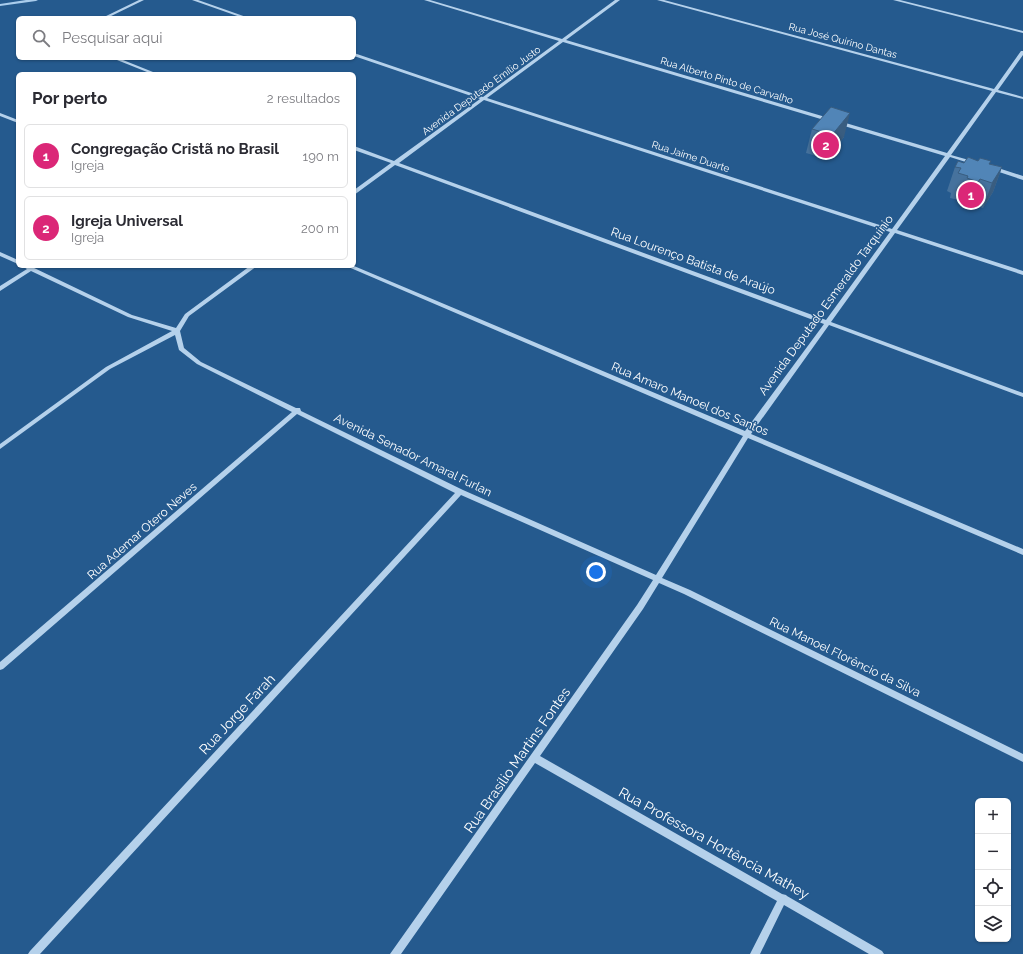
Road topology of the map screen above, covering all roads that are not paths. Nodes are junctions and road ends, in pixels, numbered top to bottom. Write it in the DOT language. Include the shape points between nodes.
graph roads {
  1 [pos="142,0"];
  2 [pos="194,0"];
  3 [pos="426,0"];
  4 [pos="618,0"];
  5 [pos="659,0"];
  6 [pos="895,0"];
  7 [pos="108,16"];
  8 [pos="241,16"];
  9 [pos="1023,32"];
  10 [pos="562,41"];
  11 [pos="1023,52"];
  12 [pos="356,55"];
  13 [pos="119,60"];
  14 [pos="151,72"];
  15 [pos="995,90"];
  16 [pos="1023,98"];
  17 [pos="484,99"];
  18 [pos="0,114"];
  19 [pos="16,121"];
  20 [pos="356,149"];
  21 [pos="948,155"];
  22 [pos="395,163"];
  23 [pos="978,164"];
  24 [pos="986,166"];
  25 [pos="1023,178"];
  26 [pos="356,192"];
  27 [pos="894,231"];
  28 [pos="0,254"];
  29 [pos="16,261"];
  30 [pos="27,268"];
  31 [pos="30,268"];
  32 [pos="251,268"];
  33 [pos="354,268"];
  34 [pos="1023,273"];
  35 [pos="0,289"];
  36 [pos="828,322"];
  37 [pos="177,331"];
  38 [pos="1023,395"];
  39 [pos="298,410"];
  40 [pos="747,434"];
  41 [pos="0,447"];
  42 [pos="460,492"];
  43 [pos="1023,552"];
  44 [pos="657,579"];
  45 [pos="0,667"];
  46 [pos="534,758"];
  47 [pos="1023,758"];
  48 [pos="783,898"];
  49 [pos="33,954"];
  50 [pos="395,954"];
  51 [pos="755,954"];
  52 [pos="879,954"];
  1 -- 7 [label="street"];
  2 -- 8 [label="street"];
  3 -- 10 [label="street, Rua Alberto Pinto de Carvalho"];
  4 -- 10 [label="street, Avenida Deputado Emílio Justo"];
  5 -- 15 [label="street, Rua José Quirino Dantas"];
  6 -- 9 [label="street"];
  10 -- 17 [label="street, Avenida Deputado Emílio Justo"];
  10 -- 21 [label="street, Rua Alberto Pinto de Carvalho"];
  11 -- 15 [label="street, Avenida Deputado Esmeraldo Tarquínio"];
  12 -- 17 [label="street, Rua Jaime Duarte"];
  13 -- 14 [label="street"];
  15 -- 16 [label="street, Rua José Quirino Dantas"];
  15 -- 21 [label="street, Avenida Deputado Esmeraldo Tarquínio"];
  17 -- 22 [label="street, Avenida Deputado Emílio Justo"];
  17 -- 27 [label="street, Rua Jaime Duarte"];
  18 -- 19 [label="street"];
  20 -- 22 [label="street, Rua Lourenço Batista de Araújo"];
  21 -- 23 [label="street, Rua Alberto Pinto de Carvalho"];
  21 -- 27 [label="street, Avenida Deputado Esmeraldo Tarquínio"];
  22 -- 26 [label="street, Avenida Deputado Emílio Justo"];
  22 -- 36 [label="street, Rua Lourenço Batista de Araújo"];
  24 -- 25 [label="street"];
  27 -- 34 [label="street, Rua Jaime Duarte"];
  27 -- 36 [label="street, Avenida Deputado Esmeraldo Tarquínio"];
  28 -- 29 [label="street"];
  30 -- 35 [label="street"];
  31 -- 37 [label="street" via="130,316"];
  32 -- 37 [label="street" via="186,315"];
  33 -- 40 [label="street, Rua Amaro Manoel dos Santos"];
  36 -- 38 [label="street, Rua Lourenço Batista de Araújo"];
  36 -- 40 [label="street, Avenida Deputado Esmeraldo Tarquínio"];
  37 -- 39 [label="street, Avenida Senador Amaral Furlan" via="182,349 199,363"];
  37 -- 41 [label="street" via="108,368"];
  39 -- 42 [label="street, Avenida Senador Amaral Furlan"];
  39 -- 45 [label="street, Rua Ademar Otero Neves"];
  40 -- 43 [label="street, Rua Amaro Manoel dos Santos"];
  40 -- 44 [label="street, Avenida Deputado Esmeraldo Tarquínio"];
  42 -- 44 [label="street, Avenida Senador Amaral Furlan"];
  42 -- 49 [label="street, Rua Jorge Farah"];
  44 -- 46 [label="street, Rua Brasílio Martins Fontes"];
  44 -- 47 [label="street, Rua Manoel Florêncio da Silva"];
  46 -- 48 [label="street, Rua Professora Hortência Mathey"];
  46 -- 50 [label="street, Rua Brasílio Martins Fontes"];
  48 -- 51 [label="street"];
  48 -- 52 [label="street, Rua Professora Hortência Mathey"];
}
